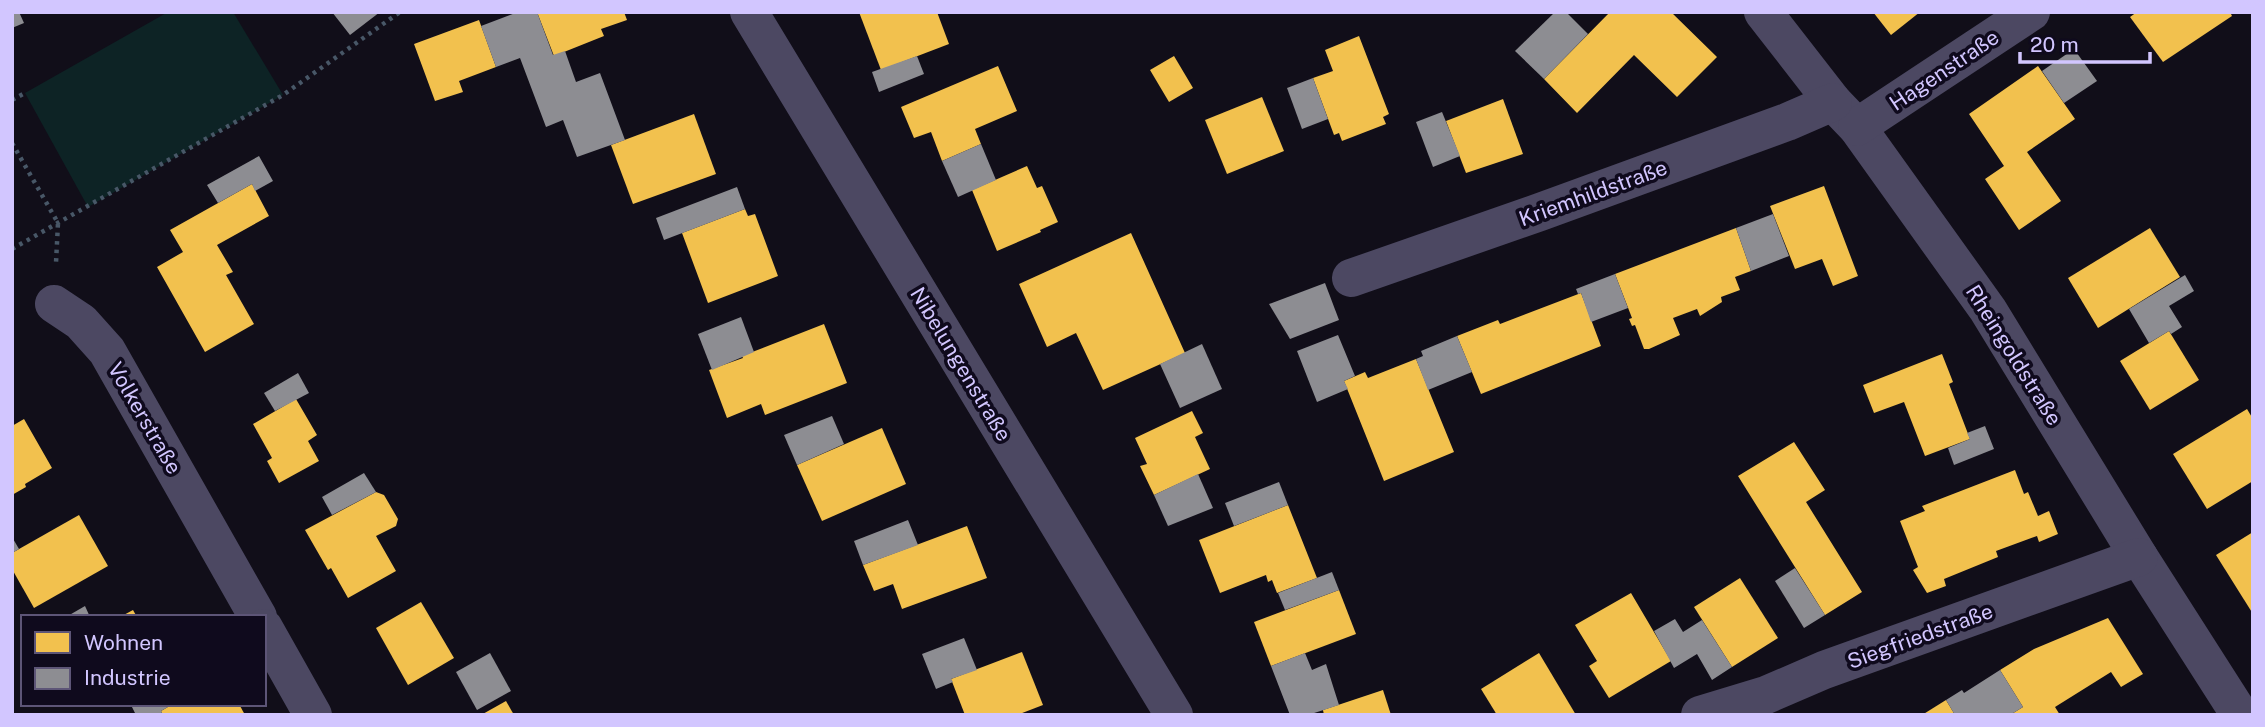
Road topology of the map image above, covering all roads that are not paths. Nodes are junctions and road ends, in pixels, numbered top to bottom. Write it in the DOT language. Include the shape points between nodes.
graph roads {
  1 [pos="749,12"];
  2 [pos="1763,12"];
  3 [pos="2031,12"];
  4 [pos="1845,114"];
  5 [pos="1351,278"];
  6 [pos="54,304"];
  7 [pos="2140,556"];
  8 [pos="257,615"];
  9 [pos="266,632"];
  10 [pos="313,715"];
  11 [pos="1174,715"];
  12 [pos="1700,715"];
  13 [pos="2240,715"];
  1 -- 11 [label="street, Nibelungenstraße"];
  2 -- 4 [label="street, Rheingoldstraße"];
  3 -- 4 [label="street, Hagenstraße"];
  4 -- 5 [label="street, Kriemhildstraße" via="1787,122"];
  4 -- 7 [label="street, Rheingoldstraße" via="1987,310"];
  6 -- 8 [label="street, Volkerstraße" via="81,322 107,351"];
  7 -- 12 [label="street, Siegfriedstraße" via="1766,695"];
  7 -- 13 [label="street, Rheingoldstraße"];
  9 -- 10 [label="street"];
}
